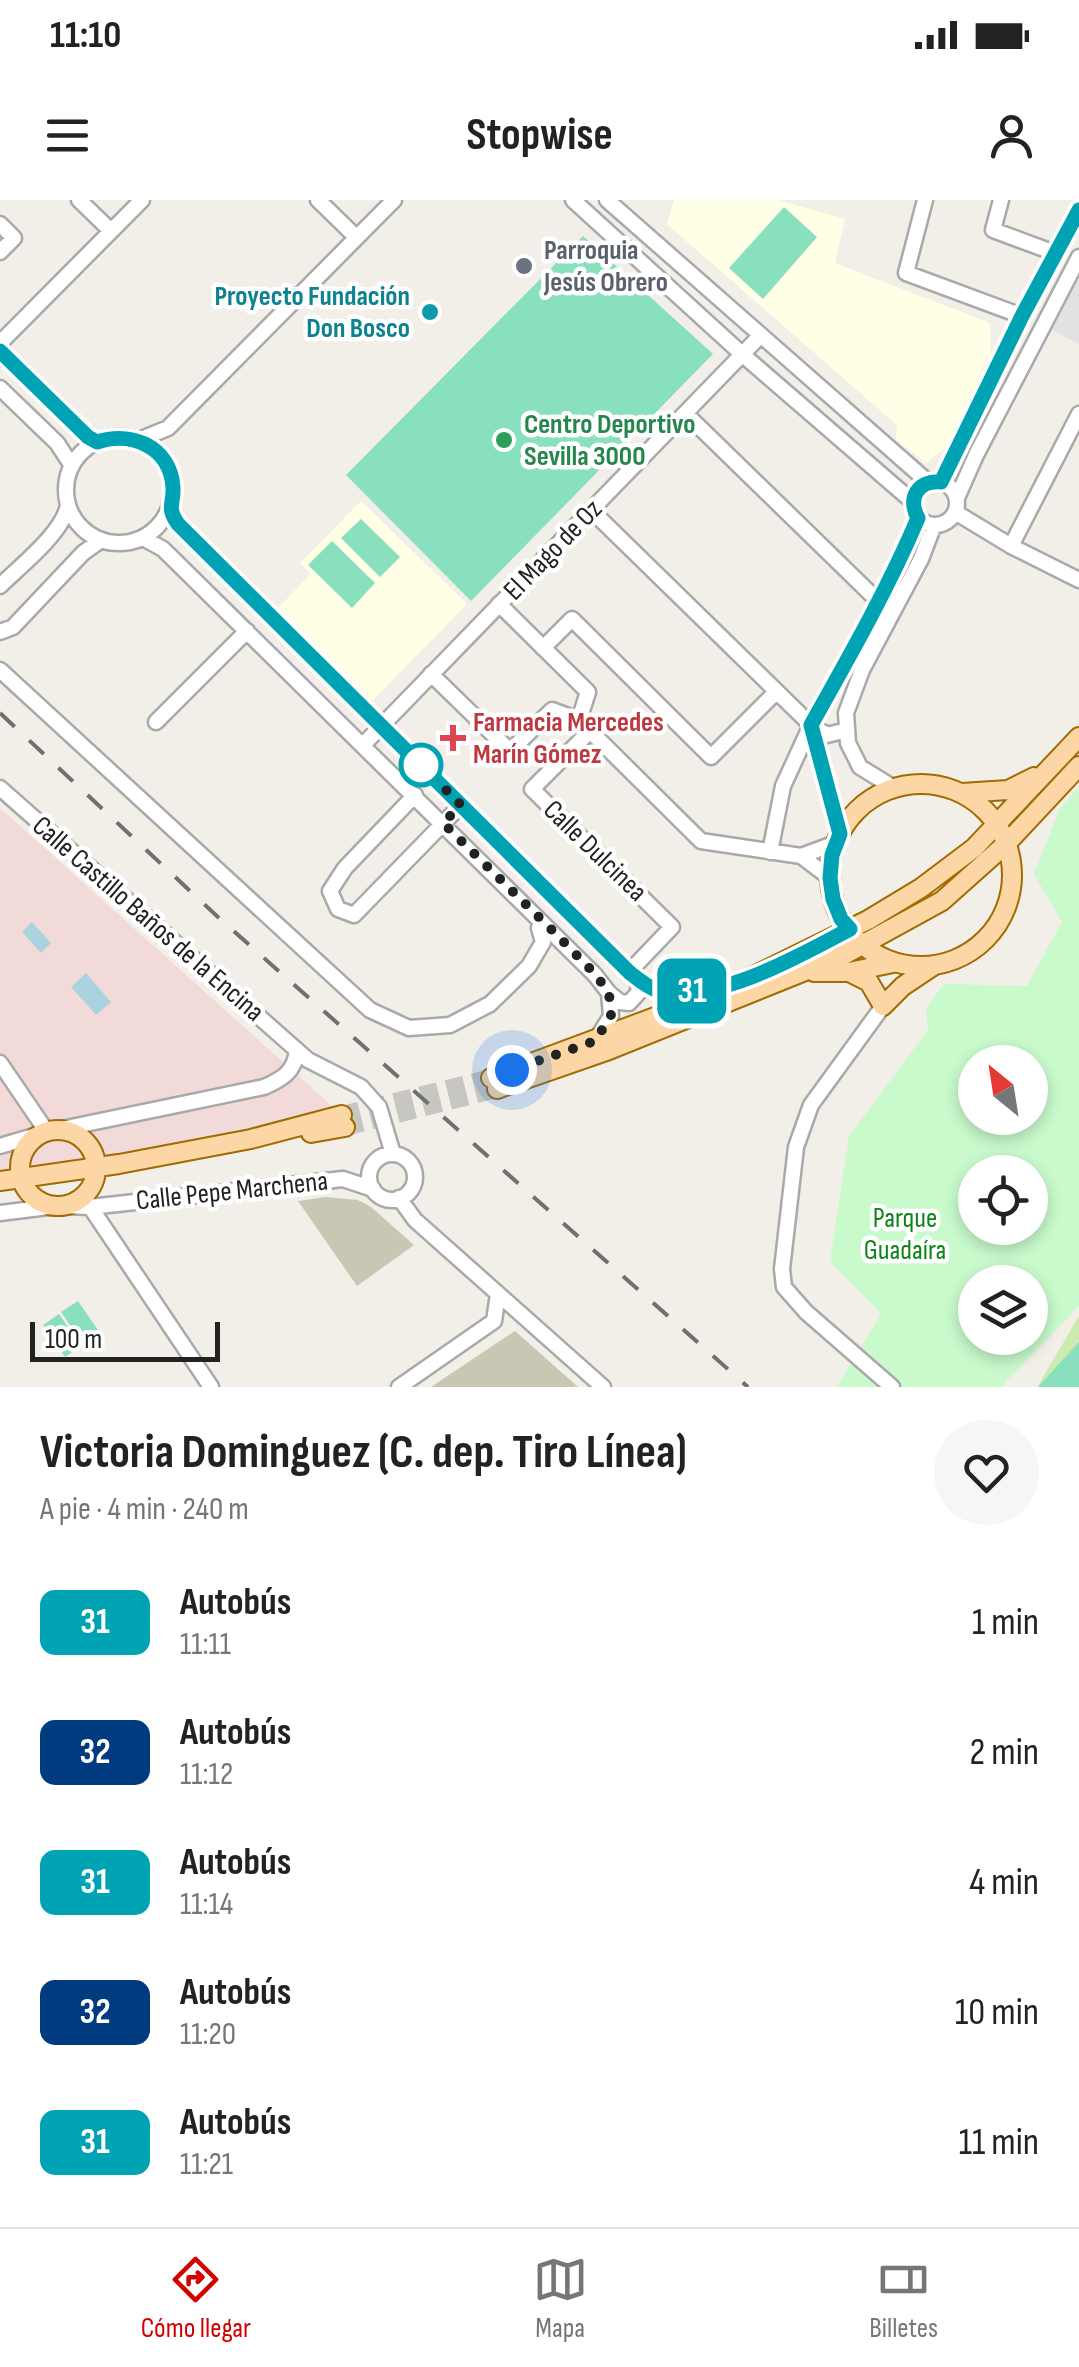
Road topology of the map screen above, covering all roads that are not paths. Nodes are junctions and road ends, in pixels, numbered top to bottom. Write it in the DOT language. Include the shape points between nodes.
graph roads {
  1 [pos="80,200"];
  2 [pos="141,200"];
  3 [pos="318,200"];
  4 [pos="394,200"];
  5 [pos="573,200"];
  6 [pos="607,200"];
  7 [pos="926,200"];
  8 [pos="1001,200"];
  9 [pos="1079,210"];
  10 [pos="0,224"];
  11 [pos="111,231"];
  12 [pos="356,238"];
  13 [pos="0,252"];
  14 [pos="1056,252"];
  15 [pos="1079,256"];
  16 [pos="1022,316"];
  17 [pos="762,334"];
  18 [pos="0,343"];
  19 [pos="0,351"];
  20 [pos="743,354"];
  21 [pos="0,388"];
  22 [pos="686,414"];
  23 [pos="1079,414"];
  24 [pos="168,428"];
  25 [pos="139,440"];
  26 [pos="97,442"];
  27 [pos="165,462"];
  28 [pos="72,466"];
  29 [pos="934,482"];
  30 [pos="913,502"];
  31 [pos="68,504"];
  32 [pos="956,505"];
  33 [pos="170,509"];
  34 [pos="592,510"];
  35 [pos="918,518"];
  36 [pos="934,526"];
  37 [pos="143,538"];
  38 [pos="101,540"];
  39 [pos="1012,546"];
  40 [pos="1079,580"];
  41 [pos="0,586"];
  42 [pos="878,601"];
  43 [pos="499,604"];
  44 [pos="247,631"];
  45 [pos="0,632"];
  46 [pos="542,648"];
  47 [pos="0,670"];
  48 [pos="431,674"];
  49 [pos="776,692"];
  50 [pos="156,722"];
  51 [pos="811,725"];
  52 [pos="381,726"];
  53 [pos="584,726"];
  54 [pos="846,730"];
  55 [pos="1079,738"];
  56 [pos="363,745"];
  57 [pos="1055,763"];
  58 [pos="1079,766"];
  59 [pos="0,788"];
  60 [pos="894,788"];
  61 [pos="962,794"];
  62 [pos="414,796"];
  63 [pos="461,805"];
  64 [pos="1031,818"];
  65 [pos="443,823"];
  66 [pos="995,825"];
  67 [pos="838,838"];
  68 [pos="1007,843"];
  69 [pos="770,852"];
  70 [pos="801,856"];
  71 [pos="830,878"];
  72 [pos="1013,879"];
  73 [pos="540,928"];
  74 [pos="850,929"];
  75 [pos="865,944"];
  76 [pos="894,963"];
  77 [pos="934,966"];
  78 [pos="803,972"];
  79 [pos="849,972"];
  80 [pos="633,975"];
  81 [pos="741,982"];
  82 [pos="609,993"];
  83 [pos="883,1006"];
  84 [pos="595,1041"];
  85 [pos="297,1050"];
  86 [pos="0,1064"];
  87 [pos="343,1121"];
  88 [pos="48,1132"];
  89 [pos="0,1146"];
  90 [pos="393,1154"];
  91 [pos="96,1168"];
  92 [pos="21,1178"];
  93 [pos="0,1181"];
  94 [pos="373,1189"];
  95 [pos="399,1198"];
  96 [pos="87,1202"];
  97 [pos="60,1206"];
  98 [pos="0,1213"];
  99 [pos="498,1294"];
  100 [pos="211,1387"];
  101 [pos="399,1387"];
  102 [pos="602,1387"];
  103 [pos="892,1387"];
  1 -- 11 [label="street"];
  2 -- 11 [label="street"];
  3 -- 12 [label="street"];
  4 -- 12 [label="street"];
  5 -- 20 [label="street"];
  6 -- 17 [label="street"];
  7 -- 16 [label="street" via="906,273"];
  8 -- 14 [label="street" via="993,230"];
  9 -- 14 [label="street"];
  10 -- 13 [label="street" via="14,238"];
  11 -- 18 [label="street"];
  12 -- 24 [label="street"];
  14 -- 16 [label="street"];
  15 -- 32 [label="street"];
  16 -- 29 [label="street"];
  17 -- 20 [label="street, El Mago de Oz"];
  17 -- 29 [label="street"];
  19 -- 26 [label="street"];
  20 -- 22 [label="street, El Mago de Oz"];
  20 -- 30 [label="street"];
  21 -- 28 [label="street"];
  22 -- 34 [label="street, El Mago de Oz"];
  22 -- 42 [label="street"];
  23 -- 39 [label="street"];
  24 -- 25 [label="street"];
  24 -- 27 [label="street"];
  25 -- 26 [label="street"];
  25 -- 27 [label="street"];
  26 -- 28 [label="street"];
  27 -- 33 [label="street" via="173,484"];
  28 -- 31 [label="street"];
  29 -- 30 [label="street" via="916,492"];
  29 -- 32 [label="street" via="949,486"];
  30 -- 35 [label="street"];
  31 -- 38 [label="street" via="80,526"];
  31 -- 41 [label="street" via="56,529"];
  32 -- 36 [label="street" via="946,522"];
  32 -- 39 [label="street"];
  33 -- 37 [label="street"];
  33 -- 52 [label="street"];
  34 -- 43 [label="street, El Mago de Oz"];
  34 -- 49 [label="street"];
  35 -- 36 [label="street"];
  35 -- 42 [label="street"];
  36 -- 54 [label="street" via="862,670"];
  37 -- 38 [label="street"];
  37 -- 44 [label="street" via="163,548"];
  38 -- 45 [label="street" via="13,627"];
  39 -- 40 [label="street"];
  42 -- 51 [label="street"];
  43 -- 46 [label="street"];
  43 -- 48 [label="street, El Mago de Oz"];
  44 -- 50 [label="street"];
  44 -- 56 [label="street"];
  46 -- 49 [label="street" via="572,619 711,756"];
  46 -- 53 [label="street" via="588,692"];
  47 -- 73 [label="street" via="370,1010 409,1028 450,1025 490,1004 530,966 544,942"];
  48 -- 52 [label="street, El Mago de Oz"];
  48 -- 53 [label="street" via="510,751 552,710"];
  49 -- 51 [label="street"];
  51 -- 54 [label="street" via="827,735"];
  51 -- 67 [label="street"];
  51 -- 69 [label="street" via="782,786"];
  52 -- 56 [label="street, El Mago de Oz"];
  52 -- 63 [label="street"];
  53 -- 69 [label="street" via="702,841"];
  53 -- 80 [label="street, Calle Dulcinea" via="532,789 672,927"];
  54 -- 60 [label="street" via="860,767"];
  55 -- 57 [label="main road"];
  56 -- 62 [label="street"];
  57 -- 61 [label="main road" via="1008,790"];
  57 -- 66 [label="main road"];
  58 -- 64 [label="main road"];
  59 -- 85 [label="street, Calle Castillo Baños de la Encina"];
  60 -- 61 [label="main road" via="940,786"];
  60 -- 67 [label="main road" via="854,814"];
  61 -- 66 [label="main road"];
  62 -- 65 [label="street"];
  62 -- 65 [label="street" via="330,890 338,909 354,915"];
  63 -- 65 [label="street"];
  63 -- 80 [label="street"];
  64 -- 68 [label="main road"];
  64 -- 72 [label="main road"];
  65 -- 82 [label="street"];
  66 -- 68 [label="main road"];
  66 -- 74 [label="main road" via="921,888"];
  67 -- 70 [label="street"];
  67 -- 71 [label="main road"];
  68 -- 72 [label="main road"];
  68 -- 75 [label="main road" via="942,901"];
  69 -- 70 [label="street"];
  70 -- 71 [label="street"];
  71 -- 74 [label="main road"];
  72 -- 77 [label="main road" via="997,927 980,946"];
  74 -- 75 [label="main road"];
  74 -- 81 [label="main road"];
  75 -- 76 [label="main road"];
  75 -- 78 [label="main road"];
  76 -- 77 [label="main road"];
  76 -- 79 [label="main road"];
  76 -- 83 [label="main road"];
  77 -- 83 [label="main road"];
  78 -- 79 [label="main road"];
  78 -- 84 [label="main road" via="609,1050 494,1084"];
  79 -- 83 [label="main road" via="869,982"];
  80 -- 81 [label="street" via="659,992"];
  80 -- 82 [label="street" via="639,992 629,1003"];
  81 -- 84 [label="main road"];
  82 -- 84 [label="street" via="611,1016"];
  83 -- 103 [label="street" via="812,1106 796,1146 782,1269 784,1287 806,1312"];
  85 -- 88 [label="street" via="284,1079 264,1087"];
  85 -- 90 [label="street, Calle Castillo Baños de la Encina" via="370,1097"];
  86 -- 88 [label="street"];
  87 -- 91 [label="main road"];
  88 -- 89 [label="street"];
  88 -- 91 [label="main road" via="63,1130 84,1140"];
  88 -- 92 [label="main road" via="25,1150"];
  90 -- 94 [label="street" via="372,1167"];
  90 -- 95 [label="street" via="404,1157 415,1175 411,1190"];
  91 -- 92 [label="main road"];
  91 -- 96 [label="main road"];
  92 -- 93 [label="main road"];
  92 -- 97 [label="main road" via="35,1198"];
  94 -- 95 [label="street"];
  94 -- 96 [label="street, Calle Pepe Marchena" via="343,1180"];
  95 -- 99 [label="street"];
  96 -- 97 [label="main road"];
  96 -- 100 [label="street"];
  97 -- 98 [label="street"];
  99 -- 101 [label="street" via="494,1321"];
  99 -- 102 [label="street"];
}
